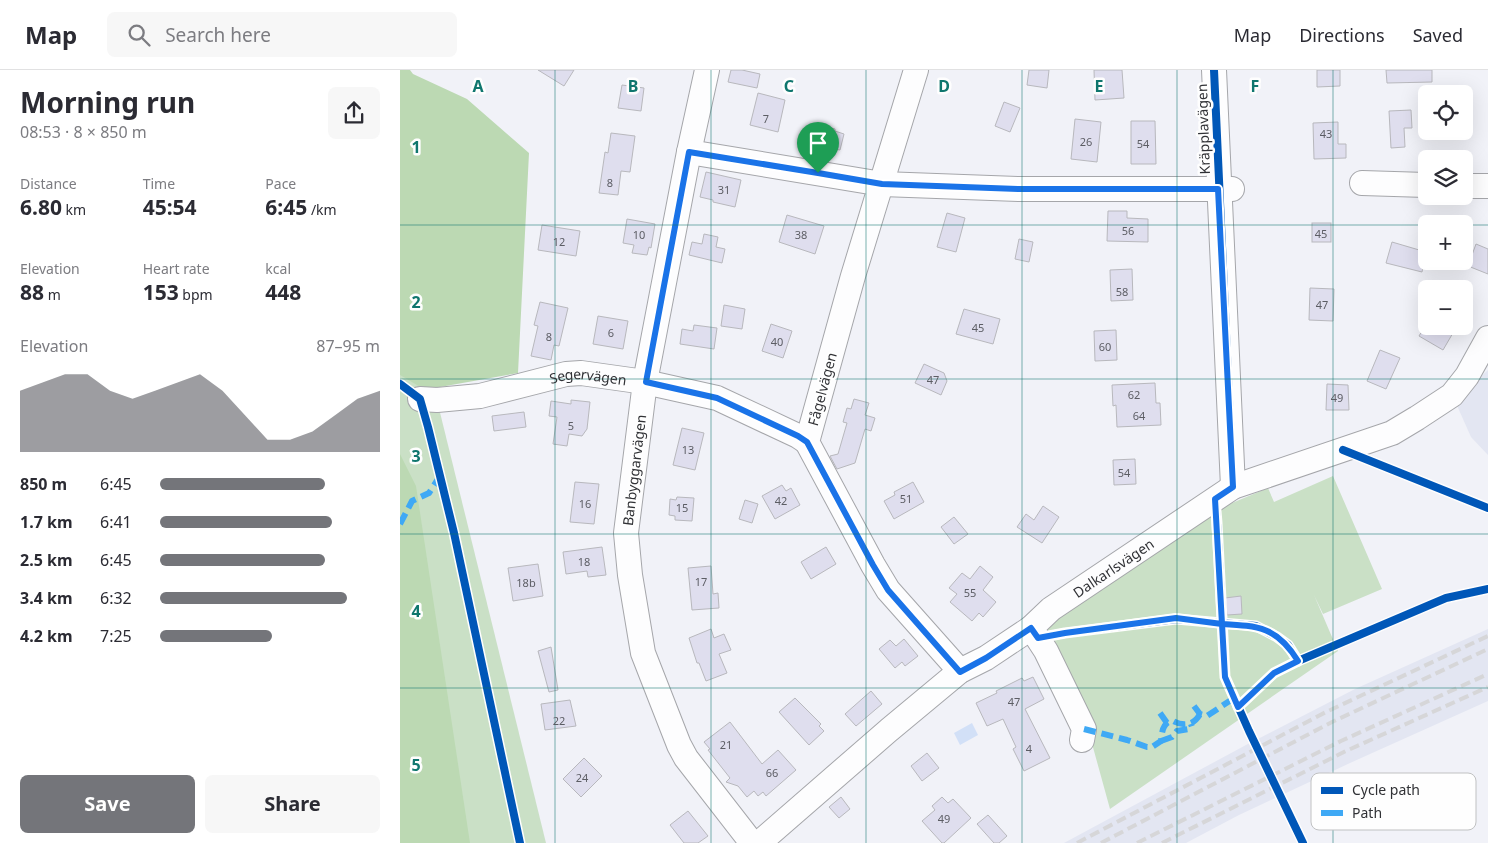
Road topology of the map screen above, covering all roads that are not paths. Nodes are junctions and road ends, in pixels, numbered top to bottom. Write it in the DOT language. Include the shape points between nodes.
graph roads {
  1 [pos="707,70"];
  2 [pos="916,70"];
  3 [pos="1214,70"];
  4 [pos="689,152"];
  5 [pos="1362,183"];
  6 [pos="882,184"];
  7 [pos="1418,185"];
  8 [pos="1473,186"];
  9 [pos="1488,186"];
  10 [pos="1225,189"];
  11 [pos="1488,338"];
  12 [pos="646,382"];
  13 [pos="420,399"];
  14 [pos="807,442"];
  15 [pos="1233,487"];
  16 [pos="1031,628"];
  17 [pos="960,672"];
  18 [pos="1082,740"];
  19 [pos="752,843"];
  20 [pos="759,843"];
  1 -- 4 [label="street, Banbyggarvägen"];
  2 -- 6 [label="street, Fågelvägen"];
  3 -- 10 [label="street, Kräpplavägen"];
  4 -- 6 [label="street"];
  4 -- 12 [label="street, Banbyggarvägen"];
  5 -- 7 [label="street"];
  6 -- 10 [label="street" via="1019,189"];
  6 -- 14 [label="street, Fågelvägen"];
  8 -- 9 [label="street"];
  10 -- 15 [label="street, Kräpplavägen"];
  11 -- 15 [label="street, Dalkarlsvägen" via="1467,376 1452,395 1392,433"];
  12 -- 13 [label="street, Segervägen" via="566,374 480,396"];
  12 -- 14 [label="street, Segervägen" via="717,398"];
  12 -- 19 [label="street, Banbyggarvägen" via="626,533 643,653 686,758"];
  14 -- 17 [label="street, Fågelvägen" via="888,590"];
  15 -- 16 [label="street, Dalkarlsvägen" via="1051,609"];
  16 -- 17 [label="street, Dalkarlsvägen"];
  16 -- 18 [label="street" via="1046,651 1084,729"];
  17 -- 20 [label="street, Dalkarlsvägen"];
}
